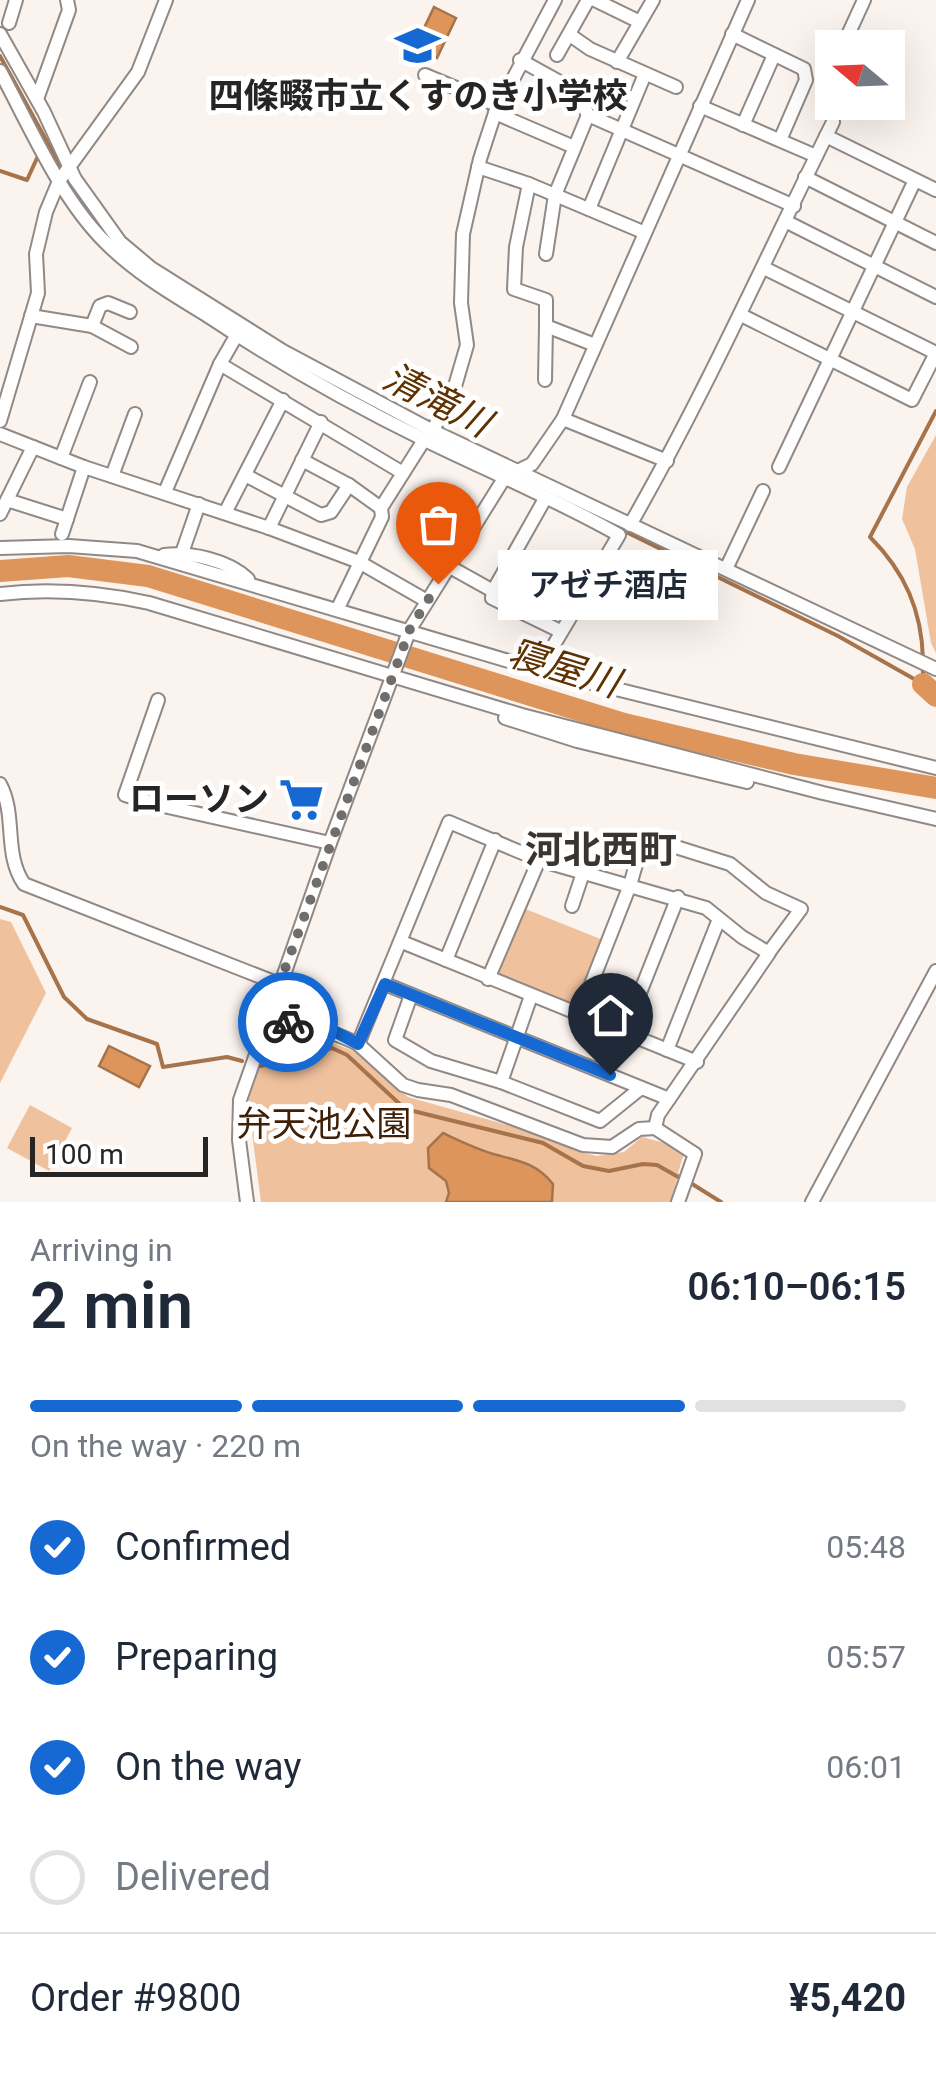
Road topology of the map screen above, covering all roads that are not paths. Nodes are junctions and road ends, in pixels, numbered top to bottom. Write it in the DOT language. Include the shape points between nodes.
graph roads {
  1 [pos="16,0"];
  2 [pos="166,0"];
  3 [pos="555,0"];
  4 [pos="592,0"];
  5 [pos="653,0"];
  6 [pos="748,0"];
  7 [pos="864,0"];
  8 [pos="65,1"];
  9 [pos="640,22"];
  10 [pos="4,28"];
  11 [pos="850,30"];
  12 [pos="732,34"];
  13 [pos="570,35"];
  14 [pos="774,54"];
  15 [pos="558,55"];
  16 [pos="520,60"];
  17 [pos="617,62"];
  18 [pos="0,71"];
  19 [pos="645,74"];
  20 [pos="425,75"];
  21 [pos="676,88"];
  22 [pos="37,99"];
  23 [pos="700,106"];
  24 [pos="497,110"];
  25 [pos="588,115"];
  26 [pos="833,122"];
  27 [pos="743,124"];
  28 [pos="622,129"];
  29 [pos="826,136"];
  30 [pos="780,140"];
  31 [pos="574,147"];
  32 [pos="678,155"];
  33 [pos="816,156"];
  34 [pos="478,167"];
  35 [pos="64,174"];
  36 [pos="805,177"];
  37 [pos="915,180"];
  38 [pos="529,184"];
  39 [pos="936,190"];
  40 [pos="555,195"];
  41 [pos="794,206"];
  42 [pos="590,209"];
  43 [pos="786,222"];
  44 [pos="896,222"];
  45 [pos="643,232"];
  46 [pos="936,243"];
  47 [pos="546,254"];
  48 [pos="875,266"];
  49 [pos="764,268"];
  50 [pos="936,297"];
  51 [pos="130,312"];
  52 [pos="854,312"];
  53 [pos="31,316"];
  54 [pos="740,316"];
  55 [pos="92,326"];
  56 [pos="546,326"];
  57 [pos="240,331"];
  58 [pos="595,345"];
  59 [pos="131,347"];
  60 [pos="936,353"];
  61 [pos="829,359"];
  62 [pos="220,364"];
  63 [pos="545,380"];
  64 [pos="90,382"];
  65 [pos="282,400"];
  66 [pos="135,414"];
  67 [pos="563,419"];
  68 [pos="0,420"];
  69 [pos="321,422"];
  70 [pos="0,434"];
  71 [pos="429,436"];
  72 [pos="33,447"];
  73 [pos="61,458"];
  74 [pos="302,460"];
  75 [pos="667,461"];
  76 [pos="779,466"];
  77 [pos="84,467"];
  78 [pos="518,470"];
  79 [pos="403,473"];
  80 [pos="244,475"];
  81 [pos="112,476"];
  82 [pos="505,477"];
  83 [pos="349,485"];
  84 [pos="763,491"];
  85 [pos="165,492"];
  86 [pos="285,496"];
  87 [pos="546,496"];
  88 [pos="7,500"];
  89 [pos="199,504"];
  90 [pos="381,508"];
  91 [pos="225,513"];
  92 [pos="0,514"];
  93 [pos="67,519"];
  94 [pos="630,526"];
  95 [pos="269,528"];
  96 [pos="62,534"];
  97 [pos="0,548"];
  98 [pos="182,553"];
  99 [pos="157,555"];
  100 [pos="358,562"];
  101 [pos="450,567"];
  102 [pos="726,569"];
  103 [pos="253,583"];
  104 [pos="493,592"];
  105 [pos="0,594"];
  106 [pos="427,601"];
  107 [pos="338,608"];
  108 [pos="409,632"];
  109 [pos="560,632"];
  110 [pos="936,668"];
  111 [pos="539,670"];
  112 [pos="393,674"];
  113 [pos="158,700"];
  114 [pos="936,768"];
  115 [pos="0,784"];
  116 [pos="936,819"];
  117 [pos="495,840"];
  118 [pos="330,843"];
  119 [pos="539,860"];
  120 [pos="582,874"];
  121 [pos="630,885"];
  122 [pos="678,898"];
  123 [pos="572,906"];
  124 [pos="719,919"];
  125 [pos="402,942"];
  126 [pos="768,955"];
  127 [pos="446,960"];
  128 [pos="936,972"];
  129 [pos="488,980"];
  130 [pos="279,984"];
  131 [pos="385,984"];
  132 [pos="410,995"];
  133 [pos="531,996"];
  134 [pos="268,1015"];
  135 [pos="578,1015"];
  136 [pos="624,1033"];
  137 [pos="518,1038"];
  138 [pos="358,1044"];
  139 [pos="667,1050"];
  140 [pos="696,1062"];
  141 [pos="501,1082"];
  142 [pos="641,1088"];
  143 [pos="669,1099"];
  144 [pos="655,1128"];
  145 [pos="679,1197"];
  146 [pos="247,1202"];
  147 [pos="812,1202"];
  1 -- 10 [label="street"];
  2 -- 35 [label="street" via="138,72"];
  3 -- 16 [label="street"];
  4 -- 9 [label="street"];
  4 -- 13 [label="street"];
  5 -- 9 [label="street"];
  6 -- 12 [label="street"];
  7 -- 11 [label="street"];
  8 -- 22 [label="street" via="70,10"];
  9 -- 17 [label="street"];
  10 -- 22 [label="street"];
  12 -- 14 [label="street"];
  12 -- 23 [label="street"];
  13 -- 15 [label="street"];
  13 -- 17 [label="street"];
  14 -- 27 [label="street"];
  14 -- 30 [label="street" via="804,69 806,80"];
  16 -- 24 [label="street"];
  16 -- 25 [label="street" via="576,91"];
  17 -- 19 [label="street"];
  18 -- 35 [label="street"];
  19 -- 21 [label="street"];
  19 -- 28 [label="street"];
  20 -- 24 [label="street"];
  22 -- 35 [label="street"];
  23 -- 27 [label="street"];
  23 -- 32 [label="street"];
  24 -- 31 [label="street"];
  24 -- 34 [label="street"];
  25 -- 28 [label="street"];
  25 -- 31 [label="street"];
  26 -- 29 [label="street"];
  27 -- 30 [label="street"];
  28 -- 32 [label="street"];
  28 -- 42 [label="street"];
  29 -- 33 [label="street"];
  29 -- 37 [label="street"];
  30 -- 33 [label="street"];
  31 -- 40 [label="street"];
  32 -- 41 [label="street"];
  32 -- 45 [label="street"];
  33 -- 36 [label="street"];
  34 -- 38 [label="street"];
  34 -- 71 [label="street" via="460,264 467,345 453,393"];
  35 -- 53 [label="street" via="36,254 38,293"];
  35 -- 57 [label="street" via="120,242"];
  36 -- 41 [label="street"];
  36 -- 44 [label="street"];
  37 -- 39 [label="street"];
  37 -- 44 [label="street"];
  38 -- 40 [label="street"];
  38 -- 56 [label="street" via="514,289 546,300"];
  40 -- 42 [label="street"];
  40 -- 47 [label="street"];
  41 -- 43 [label="street"];
  42 -- 45 [label="street"];
  43 -- 48 [label="street"];
  43 -- 49 [label="street"];
  44 -- 46 [label="street"];
  44 -- 48 [label="street"];
  45 -- 58 [label="street"];
  48 -- 50 [label="street"];
  48 -- 52 [label="street"];
  49 -- 52 [label="street"];
  49 -- 54 [label="street"];
  51 -- 55 [label="street" via="108,303"];
  52 -- 60 [label="street"];
  52 -- 61 [label="street"];
  53 -- 55 [label="street"];
  53 -- 68 [label="street"];
  54 -- 61 [label="street"];
  54 -- 75 [label="street"];
  55 -- 59 [label="street"];
  56 -- 58 [label="street"];
  56 -- 63 [label="street"];
  57 -- 62 [label="street"];
  57 -- 71 [label="street"];
  58 -- 67 [label="street"];
  60 -- 61 [label="street" via="912,400"];
  61 -- 76 [label="street"];
  62 -- 65 [label="street"];
  62 -- 85 [label="street"];
  64 -- 73 [label="street"];
  65 -- 69 [label="street"];
  65 -- 80 [label="street"];
  66 -- 81 [label="street"];
  67 -- 75 [label="street"];
  67 -- 78 [label="street" via="532,464"];
  69 -- 74 [label="street"];
  69 -- 79 [label="street"];
  70 -- 72 [label="street"];
  71 -- 78 [label="street"];
  71 -- 79 [label="street"];
  71 -- 82 [label="street"];
  72 -- 73 [label="street"];
  72 -- 88 [label="street"];
  73 -- 77 [label="street"];
  74 -- 83 [label="street"];
  74 -- 86 [label="street"];
  75 -- 94 [label="street"];
  77 -- 81 [label="street"];
  77 -- 93 [label="street"];
  78 -- 82 [label="street"];
  78 -- 94 [label="street"];
  79 -- 90 [label="street"];
  80 -- 86 [label="street"];
  80 -- 91 [label="street"];
  81 -- 85 [label="street"];
  82 -- 87 [label="street"];
  82 -- 101 [label="street"];
  83 -- 86 [label="street" via="331,512 321,514"];
  83 -- 90 [label="street"];
  84 -- 102 [label="street"];
  85 -- 89 [label="street"];
  86 -- 95 [label="street"];
  87 -- 104 [label="street"];
  87 -- 109 [label="street" via="620,535"];
  88 -- 92 [label="street"];
  88 -- 93 [label="street"];
  89 -- 91 [label="street"];
  89 -- 98 [label="street"];
  90 -- 100 [label="street"];
  91 -- 95 [label="street"];
  93 -- 96 [label="street"];
  94 -- 102 [label="street"];
  95 -- 100 [label="street"];
  97 -- 99 [label="street" via="70,546"];
  98 -- 99 [label="street"];
  98 -- 103 [label="street" via="238,569"];
  99 -- 103 [label="street"];
  100 -- 106 [label="street"];
  100 -- 107 [label="street"];
  101 -- 104 [label="street"];
  101 -- 106 [label="street"];
  102 -- 110 [label="street"];
  103 -- 107 [label="street"];
  104 -- 109 [label="street" via="492,598"];
  105 -- 112 [label="street" via="114,595"];
  106 -- 108 [label="street"];
  107 -- 108 [label="street"];
  108 -- 111 [label="street"];
  108 -- 112 [label="street"];
  109 -- 111 [label="street"];
  111 -- 114 [label="street"];
  112 -- 116 [label="street" via="491,706"];
  112 -- 118 [label="street"];
  113 -- 118 [label="street" via="125,794"];
  115 -- 130 [label="street" via="12,867 24,884"];
  117 -- 119 [label="street"];
  117 -- 125 [label="street" via="449,822"];
  117 -- 127 [label="street"];
  118 -- 130 [label="street"];
  119 -- 120 [label="street"];
  119 -- 129 [label="street"];
  120 -- 121 [label="street"];
  120 -- 123 [label="street"];
  121 -- 122 [label="street"];
  121 -- 126 [label="street" via="644,837 730,864 766,894 801,909"];
  121 -- 135 [label="street"];
  122 -- 124 [label="street"];
  122 -- 136 [label="street"];
  124 -- 126 [label="street"];
  124 -- 139 [label="street"];
  125 -- 127 [label="street"];
  125 -- 131 [label="street"];
  126 -- 140 [label="street"];
  127 -- 129 [label="street"];
  128 -- 147 [label="street"];
  129 -- 133 [label="street"];
  130 -- 134 [label="street"];
  131 -- 132 [label="street"];
  131 -- 138 [label="street"];
  132 -- 137 [label="street"];
  132 -- 141 [label="street" via="395,1040 431,1061"];
  133 -- 135 [label="street"];
  133 -- 137 [label="street"];
  134 -- 138 [label="street" via="332,1030"];
  134 -- 146 [label="street" via="240,1100"];
  135 -- 136 [label="street"];
  136 -- 139 [label="street"];
  137 -- 141 [label="street"];
  137 -- 142 [label="street"];
  138 -- 144 [label="street" via="403,1085 461,1098 583,1145 612,1147 639,1129"];
  139 -- 140 [label="street"];
  140 -- 143 [label="street"];
  141 -- 142 [label="street" via="603,1121"];
  142 -- 143 [label="street"];
  143 -- 144 [label="street"];
  144 -- 145 [label="street" via="695,1154"];
}
